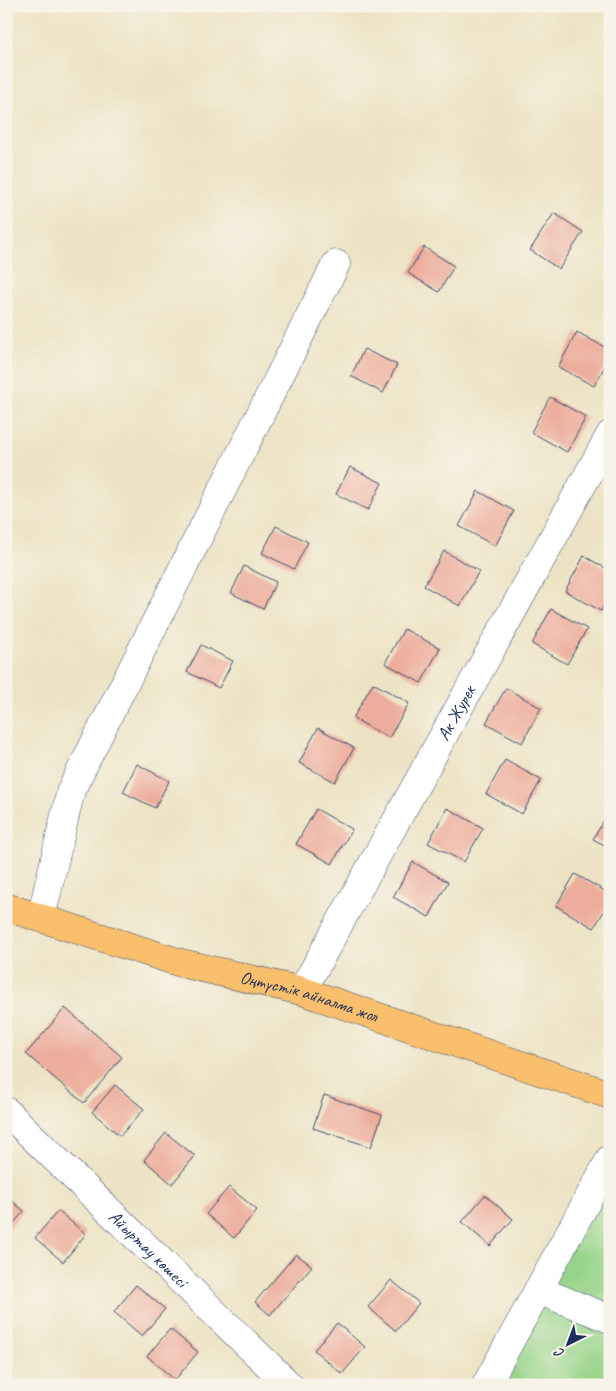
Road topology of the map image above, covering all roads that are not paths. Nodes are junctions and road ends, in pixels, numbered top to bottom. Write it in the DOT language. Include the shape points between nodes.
graph roads {
  1 [pos="336,264"];
  2 [pos="610,435"];
  3 [pos="6,906"];
  4 [pos="41,918"];
  5 [pos="302,991"];
  6 [pos="610,1095"];
  7 [pos="6,1111"];
  8 [pos="610,1159"];
  9 [pos="538,1290"];
  10 [pos="610,1319"];
  11 [pos="289,1385"];
  12 [pos="486,1385"];
  1 -- 4 [label="street" via="70,790"];
  2 -- 5 [label="street, Ак Журек"];
  3 -- 4 [label="highway, Оңтүстік айналма жол"];
  4 -- 5 [label="highway, Оңтүстік айналма жол" via="181,963"];
  5 -- 6 [label="highway, Оңтүстік айналма жол"];
  7 -- 11 [label="street, Айыртау көшесі"];
  8 -- 9 [label="street"];
  9 -- 10 [label="street"];
  9 -- 12 [label="street"];
}
